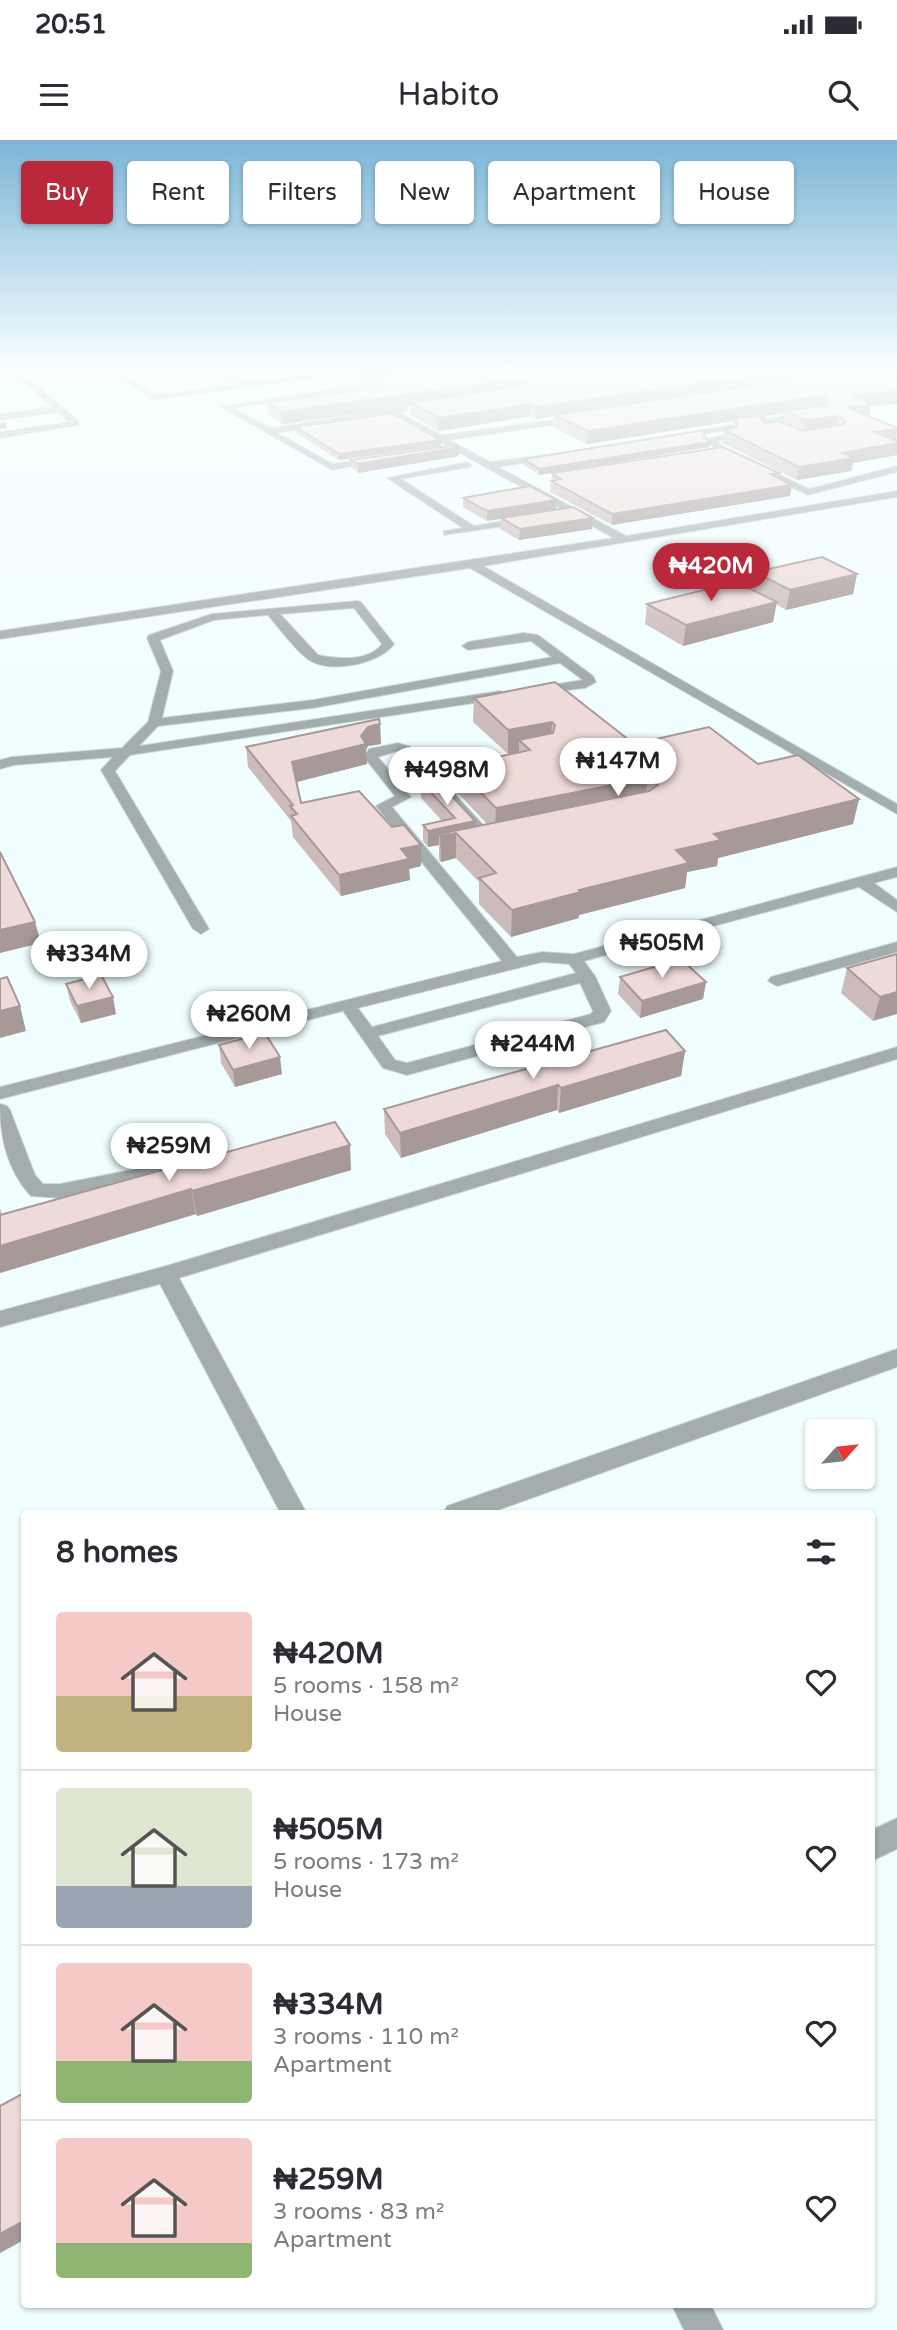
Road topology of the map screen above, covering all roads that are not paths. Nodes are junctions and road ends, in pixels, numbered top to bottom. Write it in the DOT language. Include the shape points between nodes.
graph roads {
  1 [pos="437,470"];
  2 [pos="499,470"];
  3 [pos="763,470"];
  4 [pos="892,470"];
  5 [pos="536,481"];
  6 [pos="522,483"];
  7 [pos="897,494"];
  8 [pos="575,512"];
  9 [pos="550,516"];
  10 [pos="537,518"];
  11 [pos="472,529"];
  12 [pos="448,533"];
  13 [pos="625,540"];
  14 [pos="471,565"];
  15 [pos="270,611"];
  16 [pos="0,635"];
  17 [pos="468,646"];
  18 [pos="562,659"];
  19 [pos="461,677"];
  20 [pos="477,698"];
  21 [pos="154,723"];
  22 [pos="125,752"];
  23 [pos="494,762"];
  24 [pos="0,765"];
  25 [pos="429,776"];
  26 [pos="897,810"];
  27 [pos="490,842"];
  28 [pos="897,873"];
  29 [pos="861,881"];
  30 [pos="897,907"];
  31 [pos="201,929"];
  32 [pos="897,947"];
  33 [pos="574,958"];
  34 [pos="513,962"];
  35 [pos="586,976"];
  36 [pos="776,981"];
  37 [pos="348,1006"];
  38 [pos="368,1033"];
  39 [pos="897,1053"];
  40 [pos="0,1093"];
  41 [pos="0,1110"];
  42 [pos="193,1165"];
  43 [pos="166,1274"];
  44 [pos="0,1319"];
  45 [pos="897,1358"];
  46 [pos="292,1510"];
  47 [pos="467,1510"];
  48 [pos="897,1833"];
  49 [pos="875,1844"];
  50 [pos="693,2308"];
  51 [pos="705,2330"];
  1 -- 11 [label="street" via="392,478"];
  2 -- 6 [label="street"];
  3 -- 4 [label="street" via="808,492"];
  5 -- 6 [label="street"];
  6 -- 8 [label="street"];
  7 -- 13 [label="street"];
  8 -- 9 [label="street"];
  8 -- 13 [label="street"];
  10 -- 11 [label="street"];
  11 -- 12 [label="street"];
  13 -- 14 [label="street"];
  14 -- 16 [label="street"];
  14 -- 26 [label="street"];
  15 -- 15 [label="street" via="357,604 388,644 386,651 345,662 314,658"];
  15 -- 21 [label="street" via="212,617 153,638 167,671"];
  17 -- 18 [label="street" via="534,638"];
  18 -- 19 [label="street"];
  18 -- 20 [label="street" via="590,682"];
  19 -- 20 [label="street"];
  19 -- 21 [label="street" via="313,704"];
  20 -- 22 [label="street"];
  21 -- 22 [label="street"];
  22 -- 24 [label="street"];
  22 -- 31 [label="street" via="108,770"];
  23 -- 25 [label="street"];
  25 -- 27 [label="street"];
  25 -- 34 [label="street" via="398,747 374,751 371,757 404,797 383,806 431,854"];
  28 -- 29 [label="street"];
  29 -- 30 [label="street"];
  29 -- 33 [label="street"];
  32 -- 36 [label="street"];
  33 -- 34 [label="street"];
  33 -- 35 [label="street"];
  34 -- 37 [label="street"];
  35 -- 38 [label="street"];
  35 -- 38 [label="street" via="602,1011 598,1018 407,1069 389,1064"];
  37 -- 38 [label="street"];
  37 -- 40 [label="street"];
  39 -- 43 [label="street"];
  41 -- 42 [label="street" via="26,1178 38,1191 60,1191"];
  43 -- 44 [label="street"];
  43 -- 46 [label="street"];
  45 -- 47 [label="street"];
  48 -- 49 [label="street"];
  50 -- 51 [label="street"];
}
